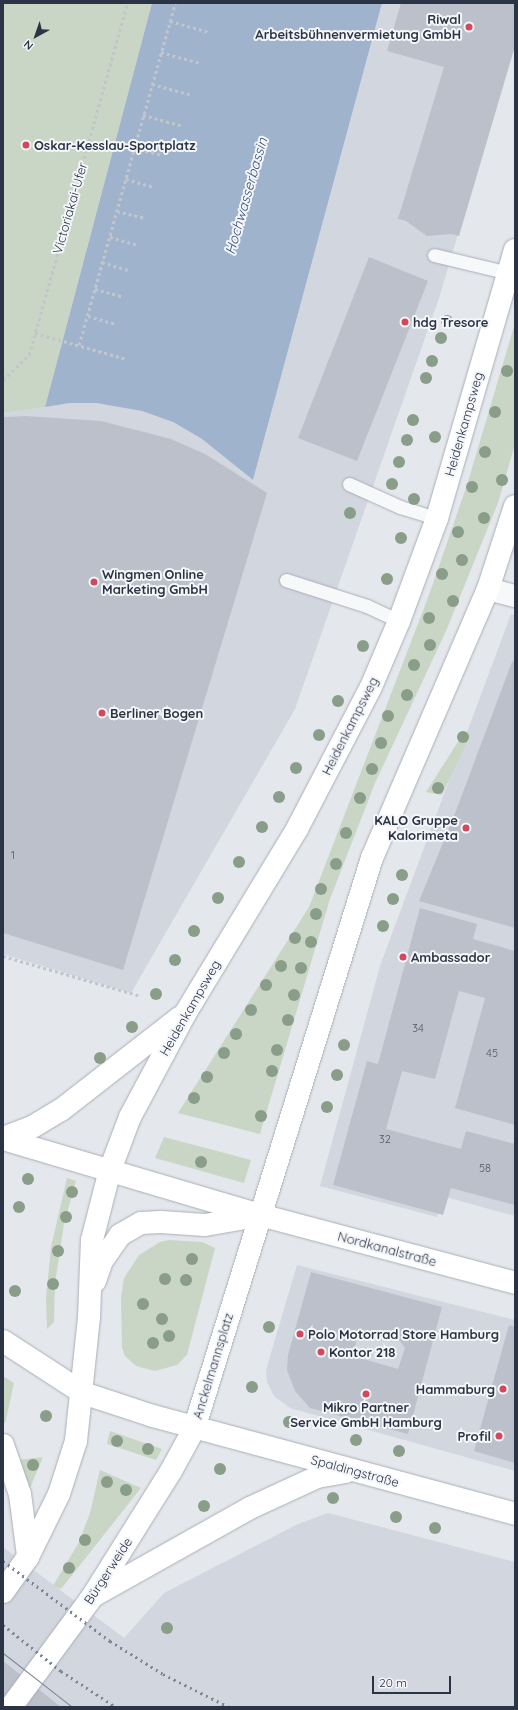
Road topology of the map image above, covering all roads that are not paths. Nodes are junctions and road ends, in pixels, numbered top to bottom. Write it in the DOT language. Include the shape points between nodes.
graph roads {
  1 [pos="515,250"];
  2 [pos="434,255"];
  3 [pos="509,274"];
  4 [pos="348,484"];
  5 [pos="515,506"];
  6 [pos="437,518"];
  7 [pos="286,580"];
  8 [pos="488,589"];
  9 [pos="515,596"];
  10 [pos="399,621"];
  11 [pos="185,1014"];
  12 [pos="3,1139"];
  13 [pos="110,1170"];
  14 [pos="260,1215"];
  15 [pos="515,1283"];
  16 [pos="90,1296"];
  17 [pos="3,1341"];
  18 [pos="83,1393"];
  19 [pos="194,1429"];
  20 [pos="3,1445"];
  21 [pos="364,1473"];
  22 [pos="515,1514"];
  23 [pos="28,1558"];
  24 [pos="3,1592"];
  25 [pos="92,1597"];
  26 [pos="11,1707"];
  1 -- 3 [label="main road, Heidenkampsweg"];
  2 -- 3 [label="lane"];
  3 -- 6 [label="main road, Heidenkampsweg"];
  4 -- 6 [label="lane" via="400,507"];
  5 -- 8 [label="main road"];
  6 -- 10 [label="main road, Heidenkampsweg"];
  7 -- 10 [label="lane" via="367,606"];
  8 -- 9 [label="street"];
  8 -- 14 [label="main road" via="372,858 280,1158"];
  10 -- 11 [label="main road, Heidenkampsweg" via="368,693 297,829"];
  11 -- 12 [label="main road" via="61,1110 34,1126"];
  11 -- 13 [label="main road, Heidenkampsweg" via="130,1117"];
  12 -- 13 [label="main road"];
  13 -- 14 [label="main road"];
  13 -- 16 [label="main road" via="92,1240"];
  14 -- 15 [label="main road, Nordkanalstraße"];
  14 -- 16 [label="main road" via="205,1226 141,1223 120,1235 111,1247 102,1261"];
  14 -- 19 [label="main road, Anckelmannsplatz"];
  16 -- 18 [label="main road"];
  17 -- 18 [label="main road, Anckelmannsplatz"];
  18 -- 19 [label="main road, Anckelmannsplatz"];
  18 -- 23 [label="main road" via="76,1442 59,1494"];
  19 -- 21 [label="main road, Spaldingstraße"];
  19 -- 25 [label="main road, Bürgerweide"];
  20 -- 23 [label="main road" via="20,1494"];
  21 -- 22 [label="main road, Spaldingstraße"];
  21 -- 25 [label="main road" via="342,1472 317,1477 236,1515"];
  23 -- 24 [label="main road"];
  25 -- 26 [label="main road, Bürgerweide"];
}
